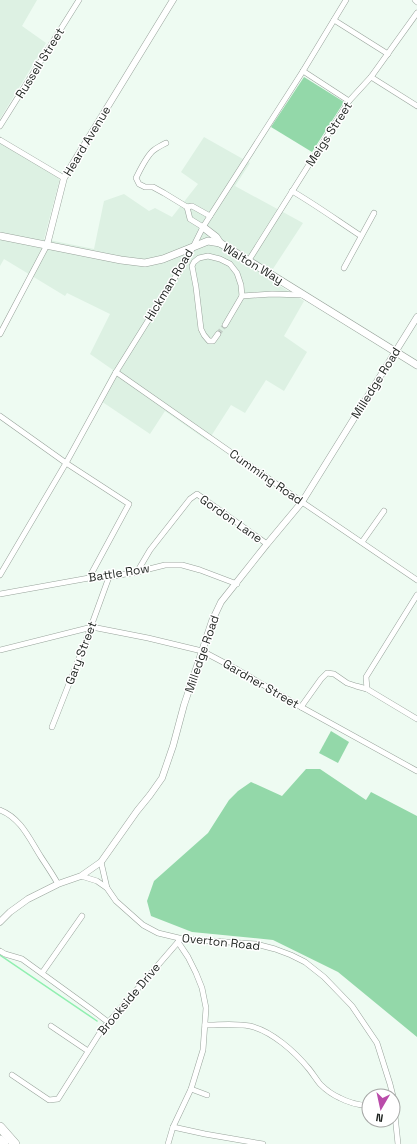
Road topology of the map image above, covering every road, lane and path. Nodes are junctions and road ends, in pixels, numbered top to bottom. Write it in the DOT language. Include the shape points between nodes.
graph roads {
  1 [pos="79,0"];
  2 [pos="173,0"];
  3 [pos="346,0"];
  4 [pos="417,13"];
  5 [pos="334,20"];
  6 [pos="388,54"];
  7 [pos="303,71"];
  8 [pos="371,77"];
  9 [pos="349,101"];
  10 [pos="417,106"];
  11 [pos="0,126"];
  12 [pos="0,140"];
  13 [pos="166,143"];
  14 [pos="64,178"];
  15 [pos="292,191"];
  16 [pos="186,207"];
  17 [pos="374,213"];
  18 [pos="210,216"];
  19 [pos="203,227"];
  20 [pos="0,236"];
  21 [pos="361,236"];
  22 [pos="220,244"];
  23 [pos="48,245"];
  24 [pos="193,247"];
  25 [pos="189,255"];
  26 [pos="249,260"];
  27 [pos="194,262"];
  28 [pos="344,268"];
  29 [pos="304,295"];
  30 [pos="242,296"];
  31 [pos="417,317"];
  32 [pos="225,325"];
  33 [pos="0,334"];
  34 [pos="218,334"];
  35 [pos="395,352"];
  36 [pos="417,365"];
  37 [pos="116,372"];
  38 [pos="0,416"];
  39 [pos="66,463"];
  40 [pos="302,502"];
  41 [pos="384,511"];
  42 [pos="362,542"];
  43 [pos="267,544"];
  44 [pos="137,572"];
  45 [pos="0,575"];
  46 [pos="109,577"];
  47 [pos="89,578"];
  48 [pos="417,580"];
  49 [pos="237,584"];
  50 [pos="0,594"];
  51 [pos="417,595"];
  52 [pos="92,627"];
  53 [pos="0,650"];
  54 [pos="202,651"];
  55 [pos="367,689"];
  56 [pos="301,707"];
  57 [pos="417,719"];
  58 [pos="52,727"];
  59 [pos="417,771"];
  60 [pos="0,810"];
  61 [pos="101,862"];
  62 [pos="81,876"];
  63 [pos="58,884"];
  64 [pos="107,888"];
  65 [pos="82,916"];
  66 [pos="0,922"];
  67 [pos="183,938"];
  68 [pos="178,942"];
  69 [pos="0,951"];
  70 [pos="42,973"];
  71 [pos="108,1022"];
  72 [pos="204,1025"];
  73 [pos="50,1026"];
  74 [pos="88,1052"];
  75 [pos="12,1075"];
  76 [pos="391,1088"];
  77 [pos="191,1089"];
  78 [pos="207,1095"];
  79 [pos="361,1105"];
  80 [pos="0,1127"];
  81 [pos="173,1127"];
  82 [pos="396,1128"];
  83 [pos="0,1140"];
  84 [pos="4,1144"];
  85 [pos="15,1144"];
  86 [pos="168,1144"];
  87 [pos="263,1144"];
  88 [pos="398,1144"];
  1 -- 11 [label="street, Russell Street"];
  2 -- 14 [label="street, Heard Avenue"];
  3 -- 5 [label="street, Hickman Road"];
  4 -- 6 [label="street, Meigs Street"];
  5 -- 6 [label="street"];
  5 -- 7 [label="street, Hickman Road"];
  6 -- 8 [label="street, Meigs Street"];
  7 -- 9 [label="street"];
  7 -- 18 [label="street, Hickman Road"];
  8 -- 9 [label="street, Meigs Street"];
  8 -- 10 [label="street"];
  9 -- 15 [label="street, Meigs Street"];
  12 -- 14 [label="street"];
  13 -- 16 [label="street" via="153,151 136,178 139,184 164,192"];
  14 -- 23 [label="street, Heard Avenue"];
  15 -- 21 [label="street"];
  15 -- 26 [label="street, Meigs Street"];
  16 -- 18 [label="street" via="192,206"];
  16 -- 19 [label="street" via="190,219"];
  17 -- 21 [label="street"];
  18 -- 19 [label="street, Hickman Road"];
  19 -- 22 [label="main road" via="216,237"];
  19 -- 24 [label="street, Hickman Road"];
  20 -- 23 [label="main road, Walton Way"];
  21 -- 28 [label="street"];
  22 -- 24 [label="main road, Walton Way" via="208,241"];
  22 -- 26 [label="main road, Walton Way"];
  23 -- 24 [label="main road, Walton Way" via="145,263"];
  23 -- 33 [label="street, Heard Avenue"];
  24 -- 25 [label="street, Hickman Road"];
  25 -- 27 [label="street"];
  25 -- 37 [label="street, Hickman Road"];
  26 -- 29 [label="main road, Walton Way"];
  27 -- 30 [label="street" via="208,256 230,264 237,273"];
  27 -- 34 [label="street" via="192,266 201,329 209,342"];
  29 -- 30 [label="street"];
  29 -- 35 [label="main road, Walton Way"];
  30 -- 32 [label="street"];
  31 -- 35 [label="street, Milledge Road"];
  35 -- 36 [label="main road, Walton Way"];
  35 -- 40 [label="street, Milledge Road"];
  37 -- 39 [label="street, Hickman Road"];
  37 -- 40 [label="street, Cumming Road"];
  38 -- 39 [label="street"];
  39 -- 45 [label="street, Hickman Road"];
  39 -- 47 [label="street" via="129,504"];
  40 -- 42 [label="street, Cumming Road"];
  40 -- 43 [label="street, Milledge Road"];
  41 -- 42 [label="street"];
  42 -- 48 [label="street, Cumming Road"];
  43 -- 44 [label="street, Gordon Lane" via="197,494 190,499 150,550"];
  43 -- 49 [label="street, Milledge Road"];
  44 -- 46 [label="street, Battle Row"];
  44 -- 49 [label="street, Battle Row" via="165,565 182,565"];
  46 -- 47 [label="street, Battle Row"];
  46 -- 52 [label="street, Gary Street"];
  47 -- 50 [label="street, Battle Row"];
  49 -- 54 [label="street, Milledge Road" via="222,602 212,621"];
  51 -- 55 [label="street" via="366,677"];
  52 -- 53 [label="street, Gardner Street"];
  52 -- 54 [label="street, Gardner Street"];
  52 -- 58 [label="street, Gary Street"];
  54 -- 56 [label="street, Gardner Street"];
  54 -- 61 [label="street, Milledge Road" via="162,778"];
  55 -- 56 [label="street" via="327,673"];
  55 -- 57 [label="street"];
  56 -- 59 [label="street, Gardner Street"];
  60 -- 63 [label="street" via="15,819 27,834"];
  61 -- 62 [label="street, Milledge Road"];
  61 -- 64 [label="street, Overton Road"];
  62 -- 63 [label="street, Milledge Road"];
  62 -- 64 [label="street, Overton Road"];
  63 -- 66 [label="street, Milledge Road" via="28,899"];
  64 -- 67 [label="street, Overton Road" via="116,901 143,926 158,933"];
  65 -- 70 [label="street"];
  67 -- 68 [label="street, Brookside Drive"];
  67 -- 76 [label="street, Overton Road" via="256,944 306,962 352,1006 374,1038"];
  68 -- 71 [label="street, Brookside Drive"];
  68 -- 72 [label="street" via="196,972 202,988 206,1008"];
  69 -- 70 [label="street" via="22,959"];
  70 -- 71 [label="street"];
  71 -- 74 [label="street, Brookside Drive"];
  72 -- 77 [label="street" via="203,1050"];
  72 -- 79 [label="street" via="237,1024 251,1026 264,1032 296,1054 319,1083 329,1091 340,1098"];
  73 -- 74 [label="street"];
  74 -- 75 [label="street, Brookside Drive" via="58,1099 50,1100"];
  77 -- 78 [label="street"];
  77 -- 81 [label="street"];
  80 -- 85 [label="highway"];
  81 -- 86 [label="street"];
  81 -- 87 [label="street"];
  82 -- 88 [label="street, Overton Road"];
  83 -- 84 [label="highway"];
}
